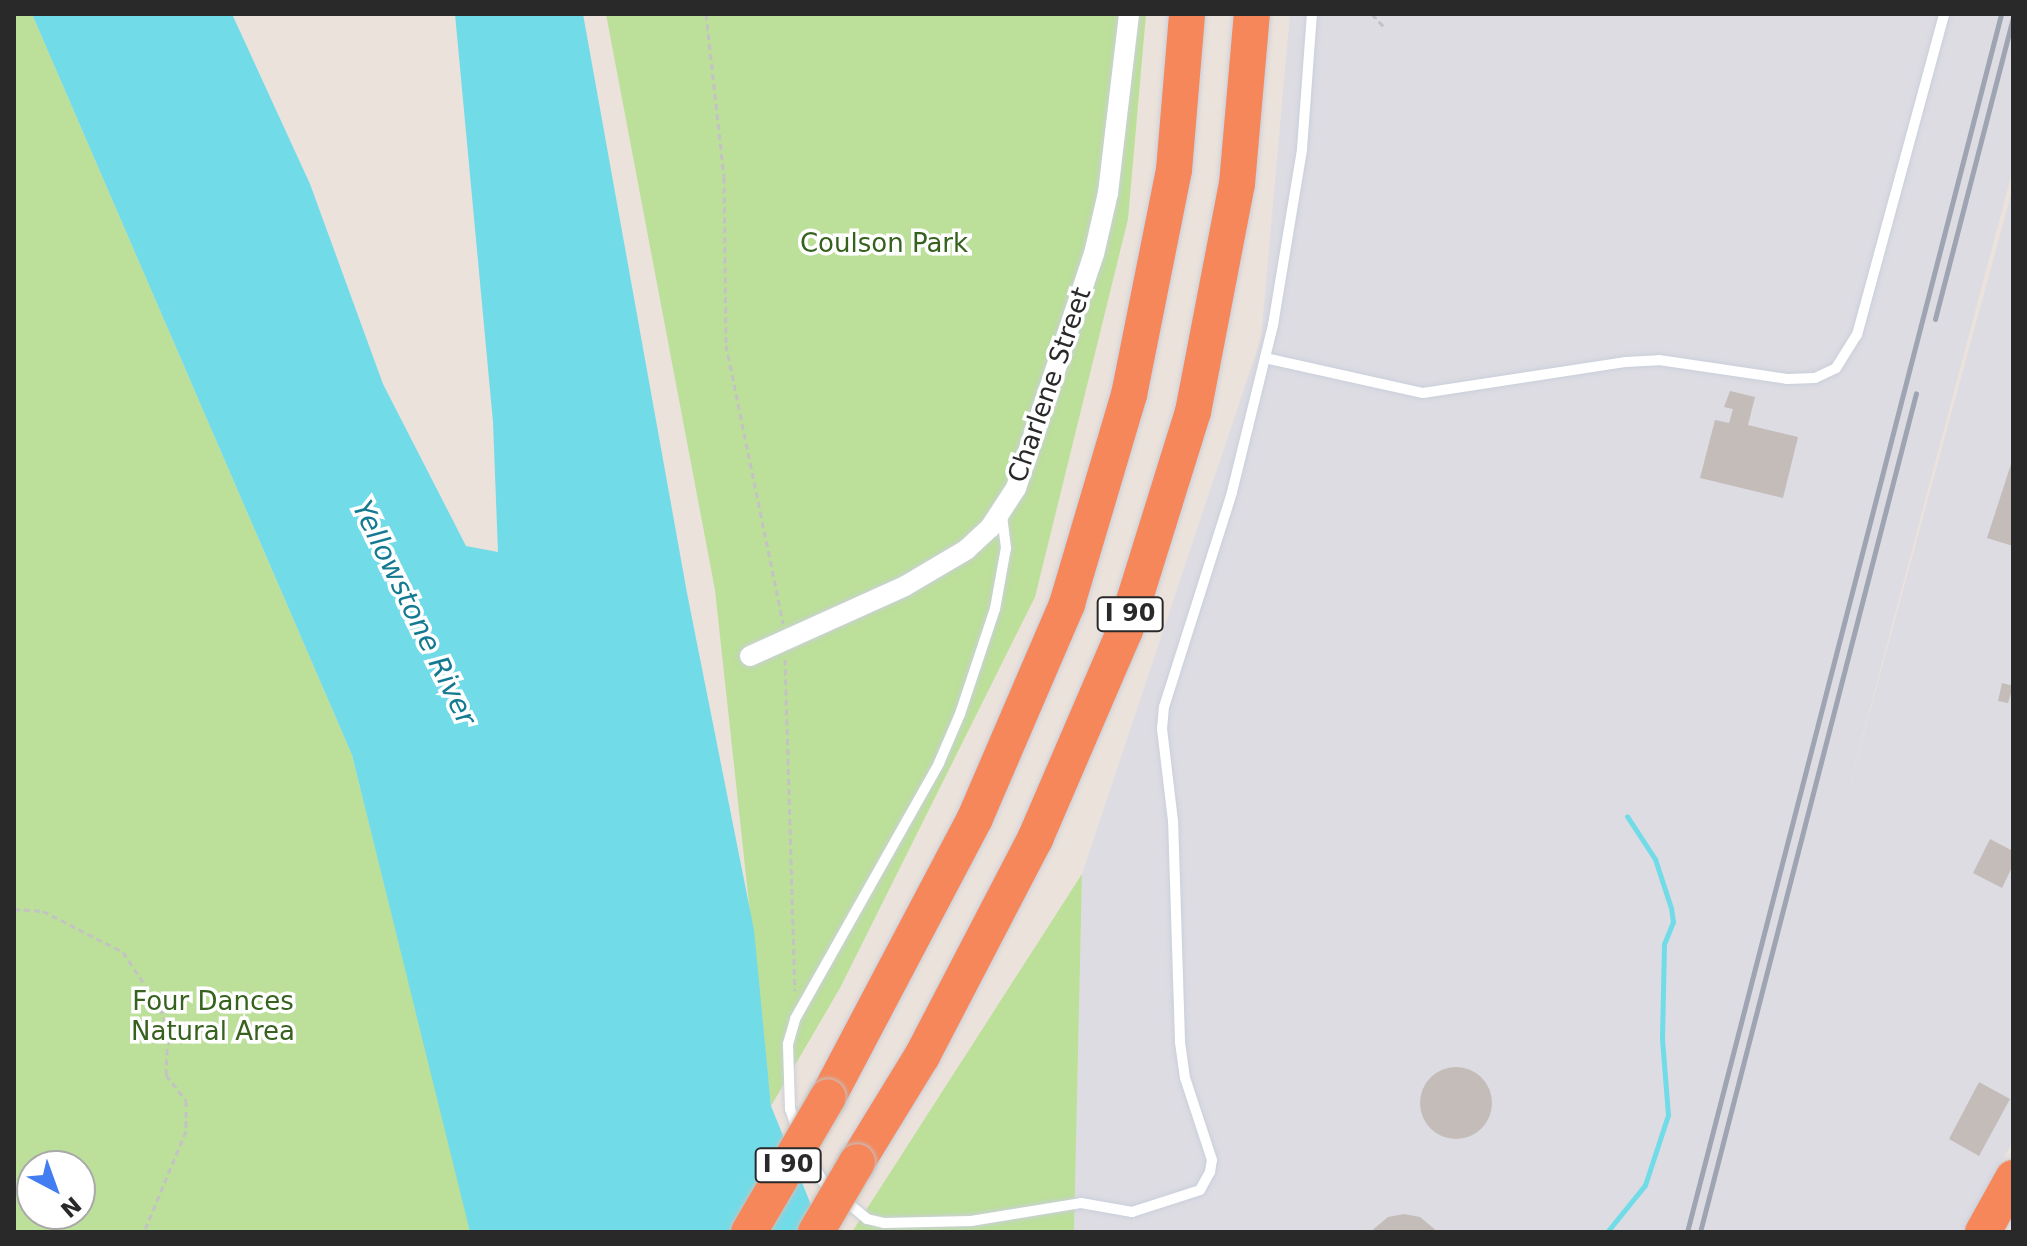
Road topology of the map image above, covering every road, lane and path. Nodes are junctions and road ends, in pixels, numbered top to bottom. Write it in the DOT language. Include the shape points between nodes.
graph roads {
  1 [pos="706,14"];
  2 [pos="1129,14"];
  3 [pos="1187,14"];
  4 [pos="1252,14"];
  5 [pos="1312,14"];
  6 [pos="1372,14"];
  7 [pos="1944,14"];
  8 [pos="1385,28"];
  9 [pos="1265,358"];
  10 [pos="1002,510"];
  11 [pos="784,639"];
  12 [pos="750,656"];
  13 [pos="14,909"];
  14 [pos="795,1019"];
  15 [pos="2013,1178"];
  16 [pos="144,1232"];
  17 [pos="749,1232"];
  18 [pos="816,1232"];
  19 [pos="1983,1232"];
  1 -- 11 [label="path" via="724,177 726,345"];
  2 -- 10 [label="street, Charlene Street" via="1110,178 1094,254 1016,488"];
  3 -- 17 [label="highway, I 90, bridge" via="1174,170 1129,395 1067,604 975,818 828,1097"];
  4 -- 18 [label="highway, I 90, bridge" via="1237,184 1193,412 1125,630 1035,839 922,1056"];
  5 -- 9 [label="lane" via="1302,149"];
  6 -- 8 [label="path"];
  7 -- 9 [label="lane" via="1857,335 1836,368 1815,378 1787,379 1659,360 1625,362 1423,393"];
  9 -- 14 [label="lane" via="1232,492 1164,707 1162,729 1173,821 1180,1041 1185,1078 1212,1160 1200,1190 1132,1212 1081,1203 971,1221 867,1219 824,1183 790,1109 788,1044"];
  10 -- 11 [label="street, Charlene Street" via="966,550 905,586"];
  10 -- 14 [label="lane" via="1006,548 995,609 960,714 939,763"];
  11 -- 12 [label="street, Charlene Street"];
  11 -- 14 [label="path"];
  13 -- 16 [label="path" via="43,911 123,952 160,1008 168,1029 166,1075 186,1101 186,1131"];
  15 -- 19 [label="highway"];
}
